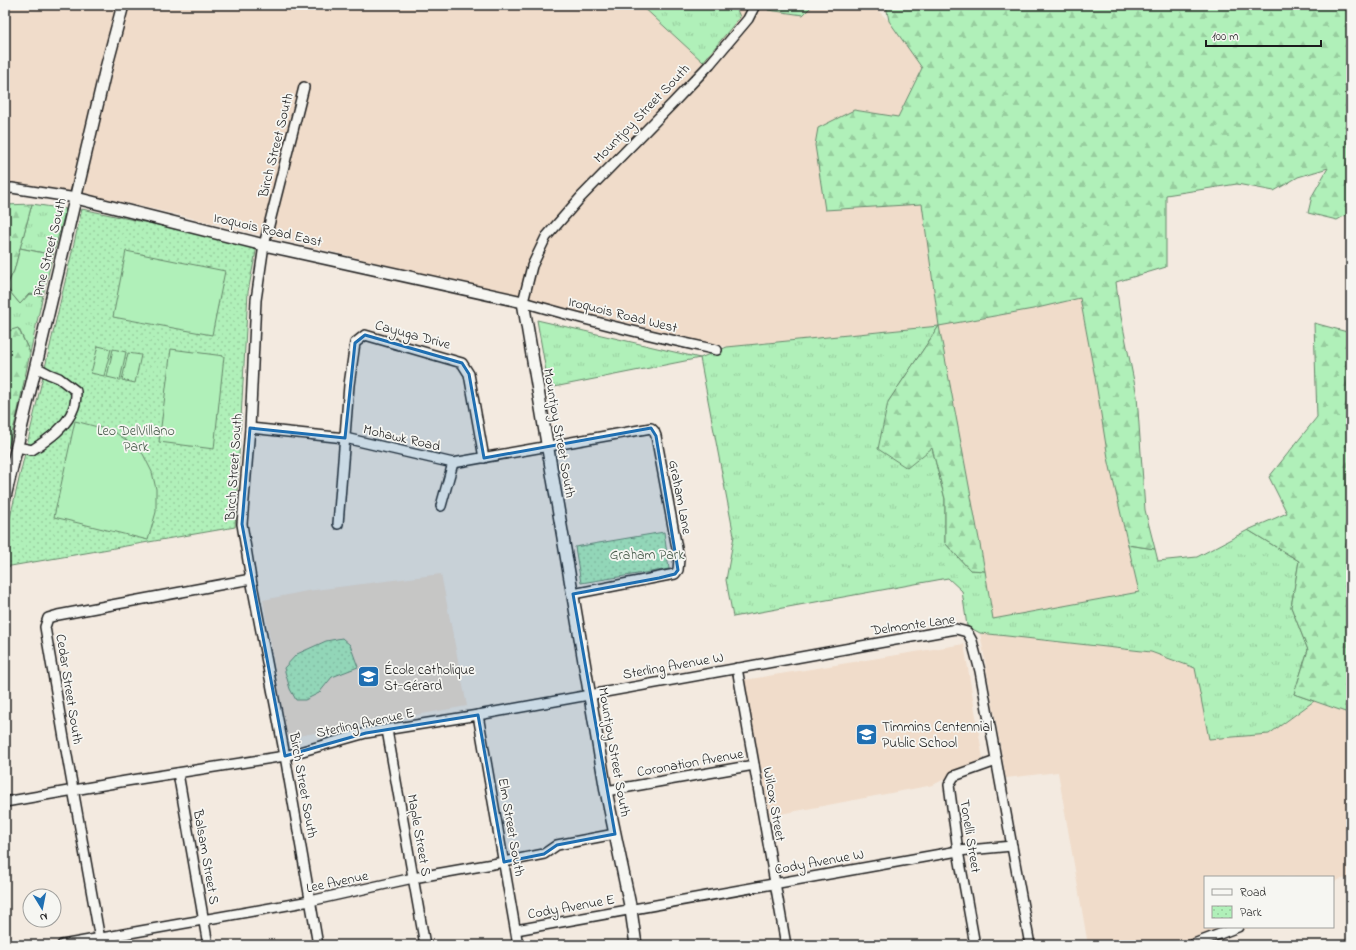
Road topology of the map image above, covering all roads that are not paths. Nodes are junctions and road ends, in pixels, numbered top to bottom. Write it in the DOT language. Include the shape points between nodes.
graph roads {
  1 [pos="123,5"];
  2 [pos="755,5"];
  3 [pos="304,87"];
  4 [pos="5,189"];
  5 [pos="76,198"];
  6 [pos="264,245"];
  7 [pos="523,302"];
  8 [pos="717,350"];
  9 [pos="36,367"];
  10 [pos="250,428"];
  11 [pos="345,438"];
  12 [pos="17,447"];
  13 [pos="547,447"];
  14 [pos="484,458"];
  15 [pos="453,463"];
  16 [pos="5,497"];
  17 [pos="441,506"];
  18 [pos="338,524"];
  19 [pos="251,579"];
  20 [pos="573,594"];
  21 [pos="737,668"];
  22 [pos="590,694"];
  23 [pos="478,714"];
  24 [pos="387,730"];
  25 [pos="286,756"];
  26 [pos="996,761"];
  27 [pos="754,765"];
  28 [pos="178,773"];
  29 [pos="73,791"];
  30 [pos="606,791"];
  31 [pos="5,802"];
  32 [pos="615,834"];
  33 [pos="1012,846"];
  34 [pos="958,851"];
  35 [pos="504,862"];
  36 [pos="413,878"];
  37 [pos="775,883"];
  38 [pos="310,901"];
  39 [pos="631,910"];
  40 [pos="203,920"];
  41 [pos="1235,928"];
  42 [pos="516,930"];
  43 [pos="100,942"];
  44 [pos="62,945"];
  45 [pos="208,945"];
  46 [pos="318,945"];
  47 [pos="425,945"];
  48 [pos="518,945"];
  49 [pos="636,945"];
  50 [pos="786,945"];
  51 [pos="975,945"];
  52 [pos="1030,945"];
  53 [pos="1191,945"];
  1 -- 5 [label="street, Pine Street South"];
  2 -- 7 [label="street, Mountjoy Street South" via="748,19 710,64 581,197 546,238 532,266"];
  3 -- 6 [label="street, Birch Street South"];
  4 -- 5 [label="street, Iroquois Road East"];
  5 -- 6 [label="street, Iroquois Road East"];
  5 -- 9 [label="street, Pine Street South"];
  6 -- 7 [label="street, Iroquois Road East"];
  6 -- 10 [label="street, Birch Street South" via="256,300"];
  7 -- 8 [label="street, Iroquois Road West" via="562,314"];
  7 -- 13 [label="street, Mountjoy Street South"];
  9 -- 12 [label="street, Pine Street South"];
  9 -- 12 [label="street" via="59,378 76,391 75,406 65,423 50,438 32,450"];
  10 -- 11 [label="street, Mohawk Road"];
  10 -- 19 [label="street, Birch Street South" via="242,524"];
  11 -- 14 [label="street, Cayuga Drive" via="355,343 366,335 462,363 469,374"];
  11 -- 15 [label="street, Mohawk Road"];
  11 -- 18 [label="street"];
  12 -- 16 [label="street, Pine Street South"];
  13 -- 14 [label="street, Mohawk Road"];
  13 -- 20 [label="street, Mountjoy Street South"];
  13 -- 20 [label="street, Graham Lane" via="651,428 656,436 679,559 675,574"];
  14 -- 15 [label="street, Mohawk Road"];
  15 -- 17 [label="street"];
  19 -- 25 [label="street, Birch Street South"];
  19 -- 29 [label="street, Cedar Street South" via="58,614 48,618 45,627"];
  20 -- 22 [label="street, Mountjoy Street South"];
  21 -- 22 [label="street, Sterling Avenue W"];
  21 -- 26 [label="street, Delmonte Lane" via="956,629 967,632 980,671"];
  21 -- 27 [label="street, Wilcox Street"];
  22 -- 23 [label="street, Sterling Avenue E"];
  22 -- 30 [label="street, Mountjoy Street South"];
  23 -- 24 [label="street, Sterling Avenue E"];
  23 -- 35 [label="street, Elm Street South"];
  24 -- 25 [label="street, Sterling Avenue E" via="366,733"];
  24 -- 36 [label="street, Maple Street S"];
  25 -- 28 [label="street, Sterling Avenue E"];
  25 -- 38 [label="street, Birch Street South"];
  26 -- 33 [label="street, Delmonte Lane"];
  26 -- 34 [label="street, Tonelli Street" via="954,776 949,785"];
  27 -- 30 [label="street, Coronation Avenue"];
  27 -- 37 [label="street, Wilcox Street"];
  28 -- 29 [label="street, Sterling Avenue E"];
  28 -- 40 [label="street, Balsam Street S"];
  29 -- 31 [label="street, Sterling Avenue E"];
  29 -- 43 [label="street, Cedar Street South"];
  30 -- 32 [label="street, Mountjoy Street South"];
  32 -- 35 [label="street, Lee Avenue" via="557,845 544,854"];
  32 -- 39 [label="street, Mountjoy Street South"];
  33 -- 34 [label="street, Cody Avenue W"];
  33 -- 52 [label="street, Delmonte Lane"];
  34 -- 37 [label="street, Cody Avenue W"];
  34 -- 51 [label="street, Tonelli Street"];
  35 -- 36 [label="street, Lee Avenue"];
  35 -- 42 [label="street, Elm Street South"];
  36 -- 38 [label="street, Lee Avenue"];
  36 -- 47 [label="street, Maple Street S"];
  37 -- 39 [label="street, Cody Avenue W"];
  37 -- 50 [label="street, Wilcox Street"];
  38 -- 40 [label="street, Lee Avenue"];
  38 -- 46 [label="street, Birch Street South"];
  39 -- 42 [label="street, Cody Avenue E"];
  39 -- 49 [label="street, Mountjoy Street South"];
  40 -- 43 [label="street, Lee Avenue"];
  40 -- 45 [label="street, Balsam Street S"];
  41 -- 53 [label="street"];
  42 -- 48 [label="street, Elm Street South"];
  43 -- 44 [label="street, Lee Avenue"];
}
